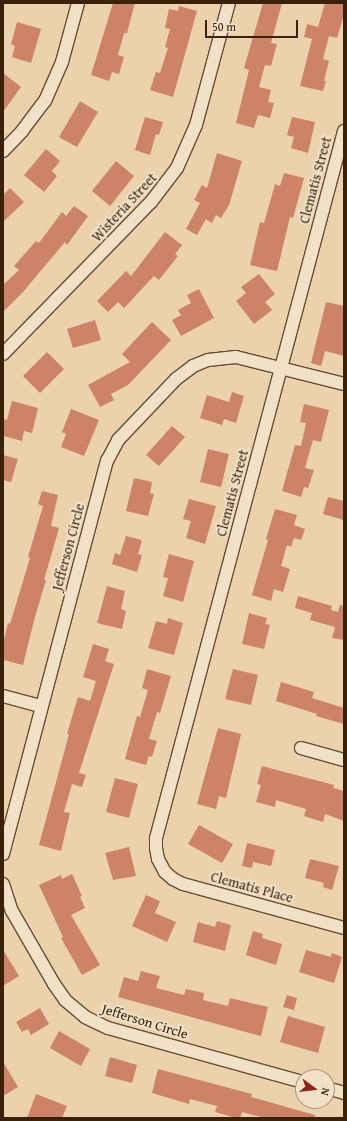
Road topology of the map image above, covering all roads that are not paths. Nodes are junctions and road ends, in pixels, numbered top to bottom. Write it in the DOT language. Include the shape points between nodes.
graph roads {
  1 [pos="78,3"];
  2 [pos="229,3"];
  3 [pos="344,131"];
  4 [pos="3,151"];
  5 [pos="3,354"];
  6 [pos="281,367"];
  7 [pos="344,384"];
  8 [pos="3,696"];
  9 [pos="41,706"];
  10 [pos="301,748"];
  11 [pos="344,760"];
  12 [pos="3,854"];
  13 [pos="160,863"];
  14 [pos="3,884"];
  15 [pos="344,928"];
  16 [pos="295,1080"];
  1 -- 4 [label="street" via="62,62 48,94 35,116"];
  2 -- 5 [label="street, Wisteria Street" via="196,125 177,168 151,202"];
  3 -- 6 [label="street, Clematis Street"];
  6 -- 7 [label="street, Jefferson Circle"];
  6 -- 9 [label="street, Jefferson Circle" via="236,357 208,360 193,366 176,379 118,440 107,461"];
  6 -- 13 [label="street, Clematis Street" via="156,838"];
  8 -- 9 [label="street"];
  9 -- 12 [label="street, Jefferson Circle"];
  10 -- 11 [label="street"];
  13 -- 15 [label="street, Clematis Place" via="173,879 183,884"];
  14 -- 16 [label="street, Jefferson Circle" via="12,911 54,984 65,1000 85,1017 108,1028"];
}
